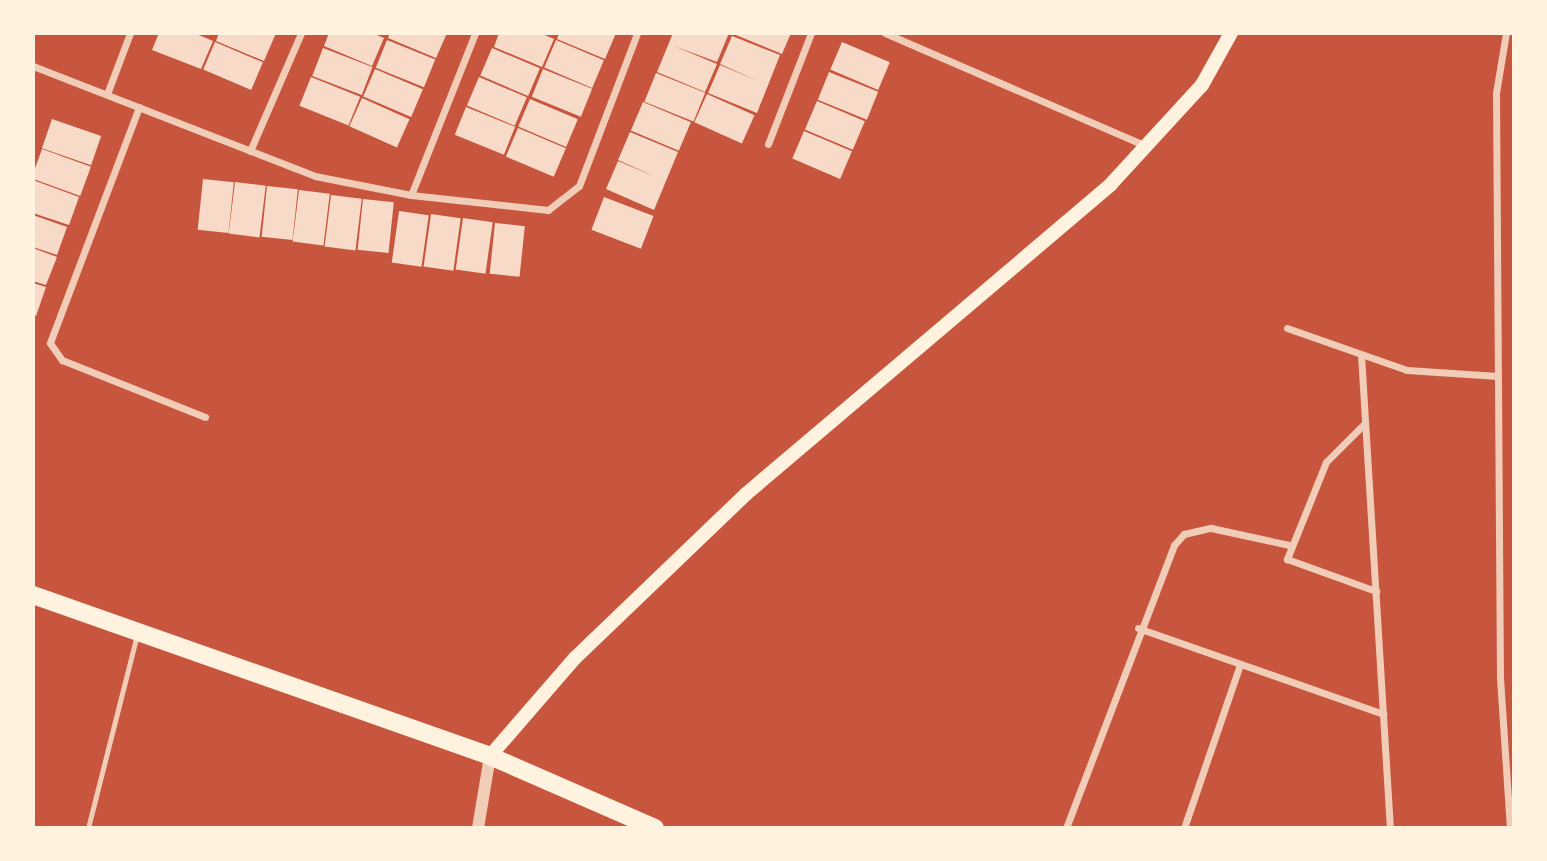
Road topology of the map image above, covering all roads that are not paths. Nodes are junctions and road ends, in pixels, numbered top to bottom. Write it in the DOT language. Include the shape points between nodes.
graph roads {
  1 [pos="130,33"];
  2 [pos="301,33"];
  3 [pos="475,33"];
  4 [pos="637,33"];
  5 [pos="811,33"];
  6 [pos="885,33"];
  7 [pos="1231,33"];
  8 [pos="1506,33"];
  9 [pos="33,66"];
  10 [pos="107,94"];
  11 [pos="139,107"];
  12 [pos="768,144"];
  13 [pos="1146,146"];
  14 [pos="250,151"];
  15 [pos="411,195"];
  16 [pos="1287,328"];
  17 [pos="1361,355"];
  18 [pos="1498,376"];
  19 [pos="205,417"];
  20 [pos="1366,423"];
  21 [pos="1289,545"];
  22 [pos="1376,592"];
  23 [pos="33,595"];
  24 [pos="1138,628"];
  25 [pos="138,632"];
  26 [pos="1240,664"];
  27 [pos="1383,714"];
  28 [pos="490,756"];
  29 [pos="88,828"];
  30 [pos="478,828"];
  31 [pos="655,828"];
  32 [pos="1066,828"];
  33 [pos="1184,828"];
  34 [pos="1390,828"];
  35 [pos="1510,828"];
  1 -- 10 [label="street"];
  2 -- 14 [label="street"];
  3 -- 15 [label="street"];
  4 -- 15 [label="street" via="579,186 565,202 522,211"];
  5 -- 12 [label="street"];
  6 -- 13 [label="street"];
  7 -- 13 [label="main road" via="1202,85"];
  8 -- 18 [label="street" via="1496,93"];
  9 -- 10 [label="street"];
  10 -- 11 [label="street"];
  11 -- 14 [label="street"];
  11 -- 19 [label="street" via="50,343 62,360"];
  13 -- 28 [label="main road" via="1111,184 746,494 575,658"];
  14 -- 15 [label="street" via="315,176"];
  16 -- 17 [label="street"];
  17 -- 18 [label="street" via="1407,370"];
  17 -- 20 [label="street"];
  18 -- 35 [label="street" via="1500,678"];
  20 -- 21 [label="street" via="1326,462"];
  20 -- 22 [label="street"];
  21 -- 22 [label="street" via="1293,565"];
  21 -- 24 [label="street" via="1211,528 1184,534"];
  22 -- 27 [label="street"];
  23 -- 25 [label="main road"];
  24 -- 26 [label="street"];
  24 -- 32 [label="street"];
  25 -- 28 [label="main road"];
  25 -- 29 [label="lane"];
  26 -- 27 [label="street"];
  26 -- 33 [label="street"];
  27 -- 34 [label="street"];
  28 -- 30 [label="street"];
  28 -- 31 [label="main road"];
}
